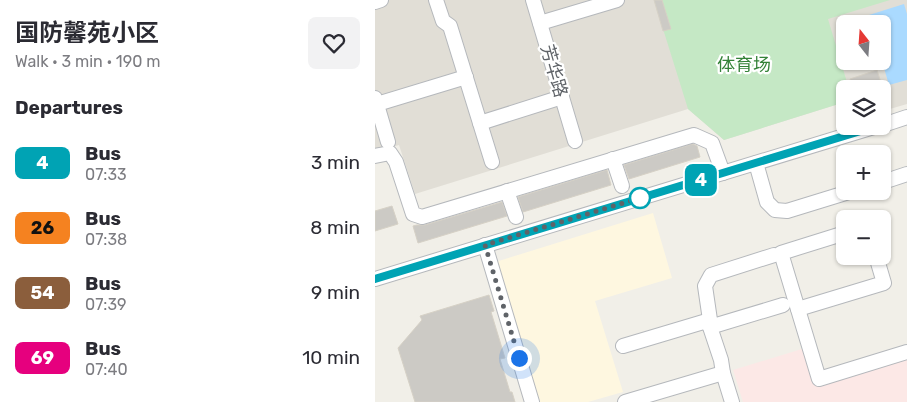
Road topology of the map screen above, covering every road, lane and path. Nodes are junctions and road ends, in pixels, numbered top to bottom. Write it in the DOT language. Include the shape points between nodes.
graph roads {
  1 [pos="381,0"];
  2 [pos="436,0"];
  3 [pos="533,0"];
  4 [pos="617,0"];
  5 [pos="375,2"];
  6 [pos="541,23"];
  7 [pos="466,77"];
  8 [pos="562,97"];
  9 [pos="376,101"];
  10 [pos="907,117"];
  11 [pos="891,122"];
  12 [pos="480,123"];
  13 [pos="848,135"];
  14 [pos="388,142"];
  15 [pos="575,142"];
  16 [pos="375,156"];
  17 [pos="613,159"];
  18 [pos="492,162"];
  19 [pos="756,163"];
  20 [pos="723,173"];
  21 [pos="907,174"];
  22 [pos="891,179"];
  23 [pos="622,186"];
  24 [pos="507,191"];
  25 [pos="836,196"];
  26 [pos="517,217"];
  27 [pos="836,236"];
  28 [pos="485,245"];
  29 [pos="773,255"];
  30 [pos="879,265"];
  31 [pos="375,279"];
  32 [pos="783,305"];
  33 [pos="798,309"];
  34 [pos="710,324"];
  35 [pos="623,346"];
  36 [pos="907,352"];
  37 [pos="723,372"];
  38 [pos="532,402"];
  39 [pos="625,402"];
  40 [pos="732,402"];
  1 -- 5 [label="street"];
  2 -- 7 [label="street" via="443,21 450,26"];
  3 -- 6 [label="street, 芳华路"];
  4 -- 6 [label="street"];
  6 -- 8 [label="street, 芳华路"];
  7 -- 9 [label="street"];
  7 -- 12 [label="street"];
  8 -- 12 [label="street"];
  8 -- 15 [label="street, 芳华路"];
  9 -- 14 [label="street"];
  10 -- 11 [label="street"];
  12 -- 18 [label="street"];
  13 -- 19 [label="street"];
  16 -- 24 [label="street" via="390,154 396,162 413,214 422,217"];
  17 -- 20 [label="street" via="693,135 711,143"];
  17 -- 23 [label="street"];
  17 -- 24 [label="street"];
  19 -- 20 [label="street"];
  19 -- 25 [label="street" via="767,202 775,210 787,211"];
  20 -- 28 [label="street"];
  21 -- 22 [label="street"];
  24 -- 26 [label="street"];
  27 -- 33 [label="street" via="781,253"];
  28 -- 31 [label="street"];
  28 -- 38 [label="street"];
  29 -- 34 [label="street" via="711,275 705,286"];
  30 -- 33 [label="street" via="884,283"];
  32 -- 34 [label="street"];
  33 -- 36 [label="street" via="819,379"];
  34 -- 35 [label="street"];
  34 -- 37 [label="street"];
  37 -- 39 [label="street"];
  37 -- 40 [label="street"];
}
